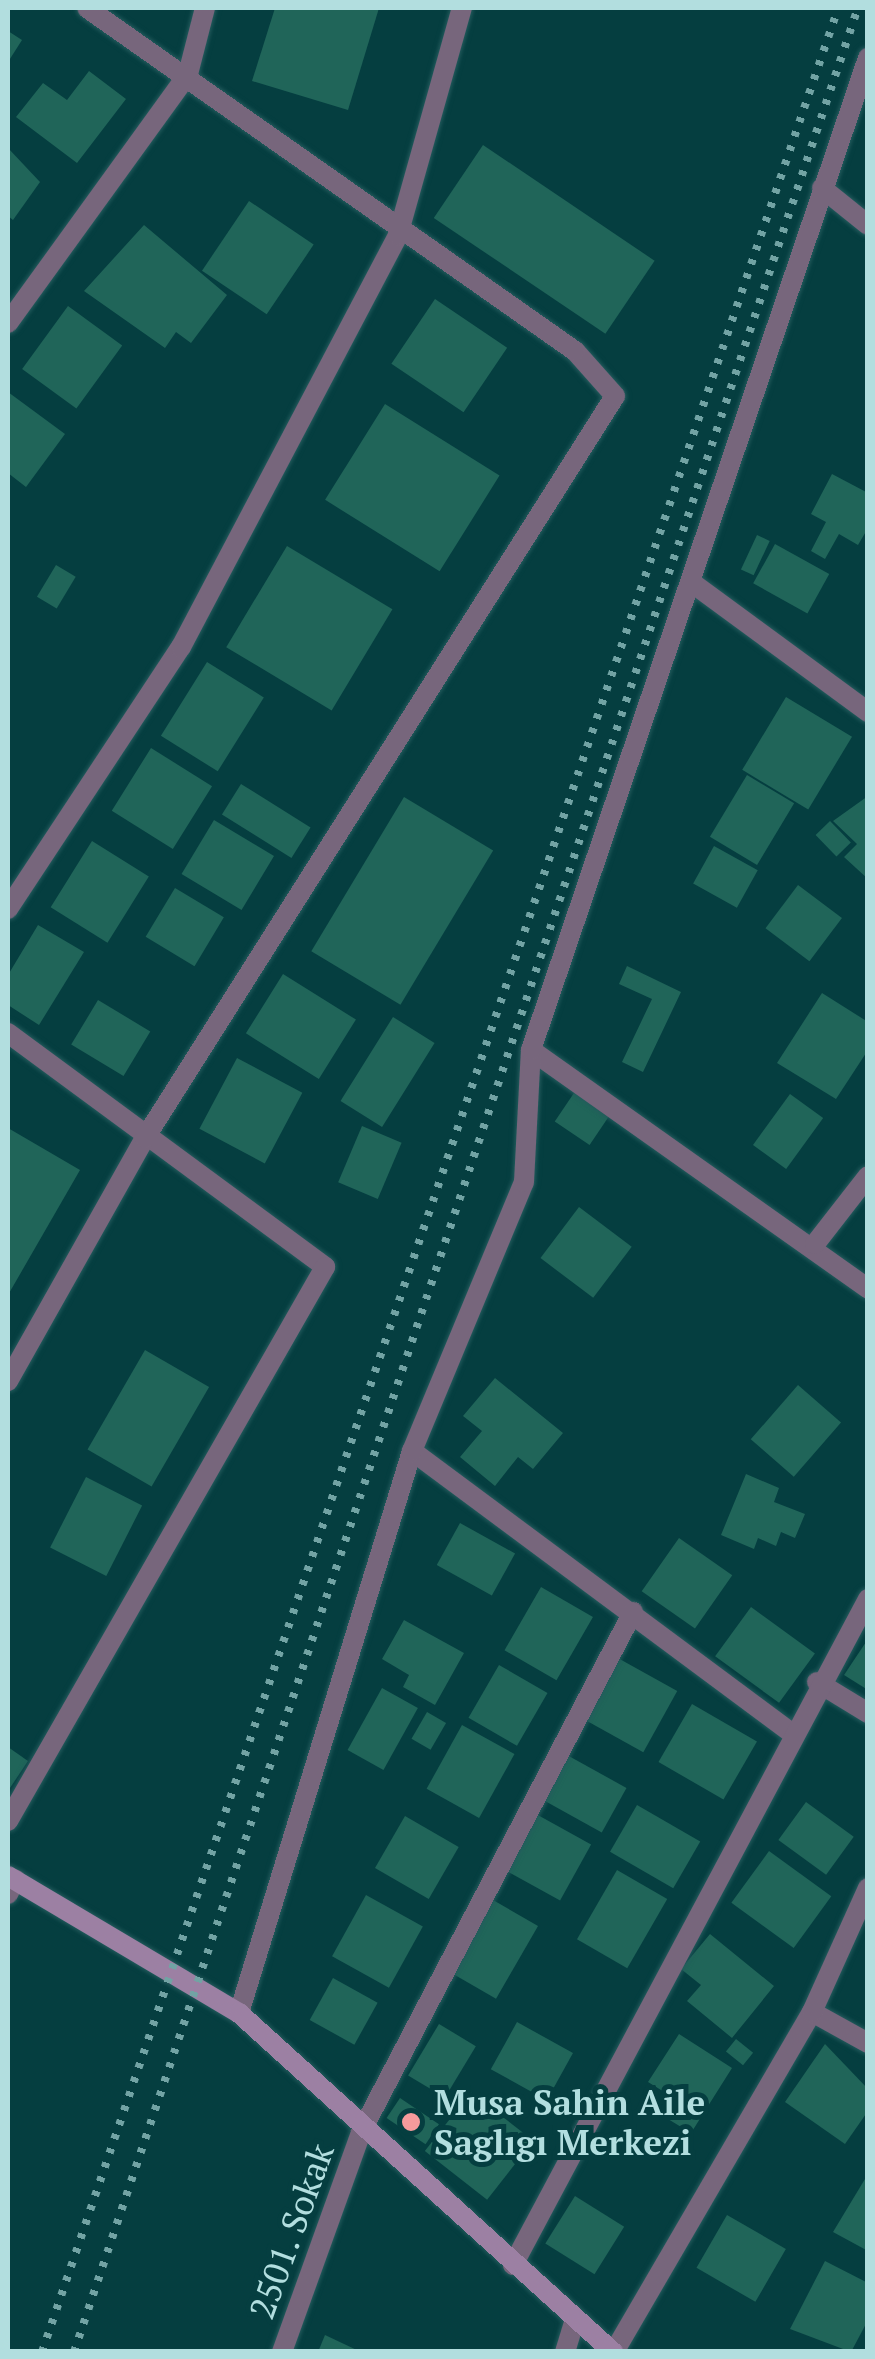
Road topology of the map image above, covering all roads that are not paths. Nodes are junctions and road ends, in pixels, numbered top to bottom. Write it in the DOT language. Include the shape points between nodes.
graph roads {
  1 [pos="87,8"];
  2 [pos="205,8"];
  3 [pos="462,8"];
  4 [pos="868,58"];
  5 [pos="188,74"];
  6 [pos="822,188"];
  7 [pos="868,226"];
  8 [pos="398,235"];
  9 [pos="8,323"];
  10 [pos="691,582"];
  11 [pos="868,712"];
  12 [pos="8,910"];
  13 [pos="8,1033"];
  14 [pos="532,1050"];
  15 [pos="145,1138"];
  16 [pos="868,1176"];
  17 [pos="815,1244"];
  18 [pos="868,1289"];
  19 [pos="8,1381"];
  20 [pos="412,1451"];
  21 [pos="868,1599"];
  22 [pos="633,1612"];
  23 [pos="817,1682"];
  24 [pos="868,1713"];
  25 [pos="793,1734"];
  26 [pos="8,1820"];
  27 [pos="10,1884"];
  28 [pos="868,1888"];
  29 [pos="812,2012"];
  30 [pos="238,2013"];
  31 [pos="868,2043"];
  32 [pos="361,2132"];
  33 [pos="513,2264"];
  34 [pos="575,2320"];
  35 [pos="282,2352"];
  36 [pos="565,2352"];
  37 [pos="613,2352"];
  1 -- 5 [label="street"];
  2 -- 5 [label="street"];
  3 -- 8 [label="street"];
  4 -- 6 [label="street"];
  5 -- 8 [label="street"];
  5 -- 9 [label="street"];
  6 -- 7 [label="street"];
  6 -- 10 [label="street"];
  8 -- 12 [label="street" via="181,647"];
  8 -- 15 [label="street" via="574,351 615,396"];
  10 -- 11 [label="street"];
  10 -- 14 [label="street"];
  13 -- 15 [label="street"];
  14 -- 17 [label="street"];
  14 -- 20 [label="street" via="524,1182"];
  15 -- 19 [label="street"];
  15 -- 26 [label="street" via="326,1267"];
  16 -- 17 [label="street"];
  17 -- 18 [label="street"];
  20 -- 22 [label="street"];
  20 -- 30 [label="street"];
  21 -- 23 [label="street"];
  22 -- 25 [label="street"];
  22 -- 32 [label="street, 2501. Sokak"];
  23 -- 24 [label="street"];
  23 -- 25 [label="street"];
  25 -- 33 [label="street"];
  27 -- 30 [label="street"];
  28 -- 29 [label="street"];
  29 -- 31 [label="street"];
  29 -- 37 [label="street"];
  30 -- 32 [label="street"];
  32 -- 33 [label="street"];
  32 -- 35 [label="street, 2501. Sokak"];
  33 -- 34 [label="street"];
  34 -- 36 [label="street"];
  34 -- 37 [label="street"];
}
